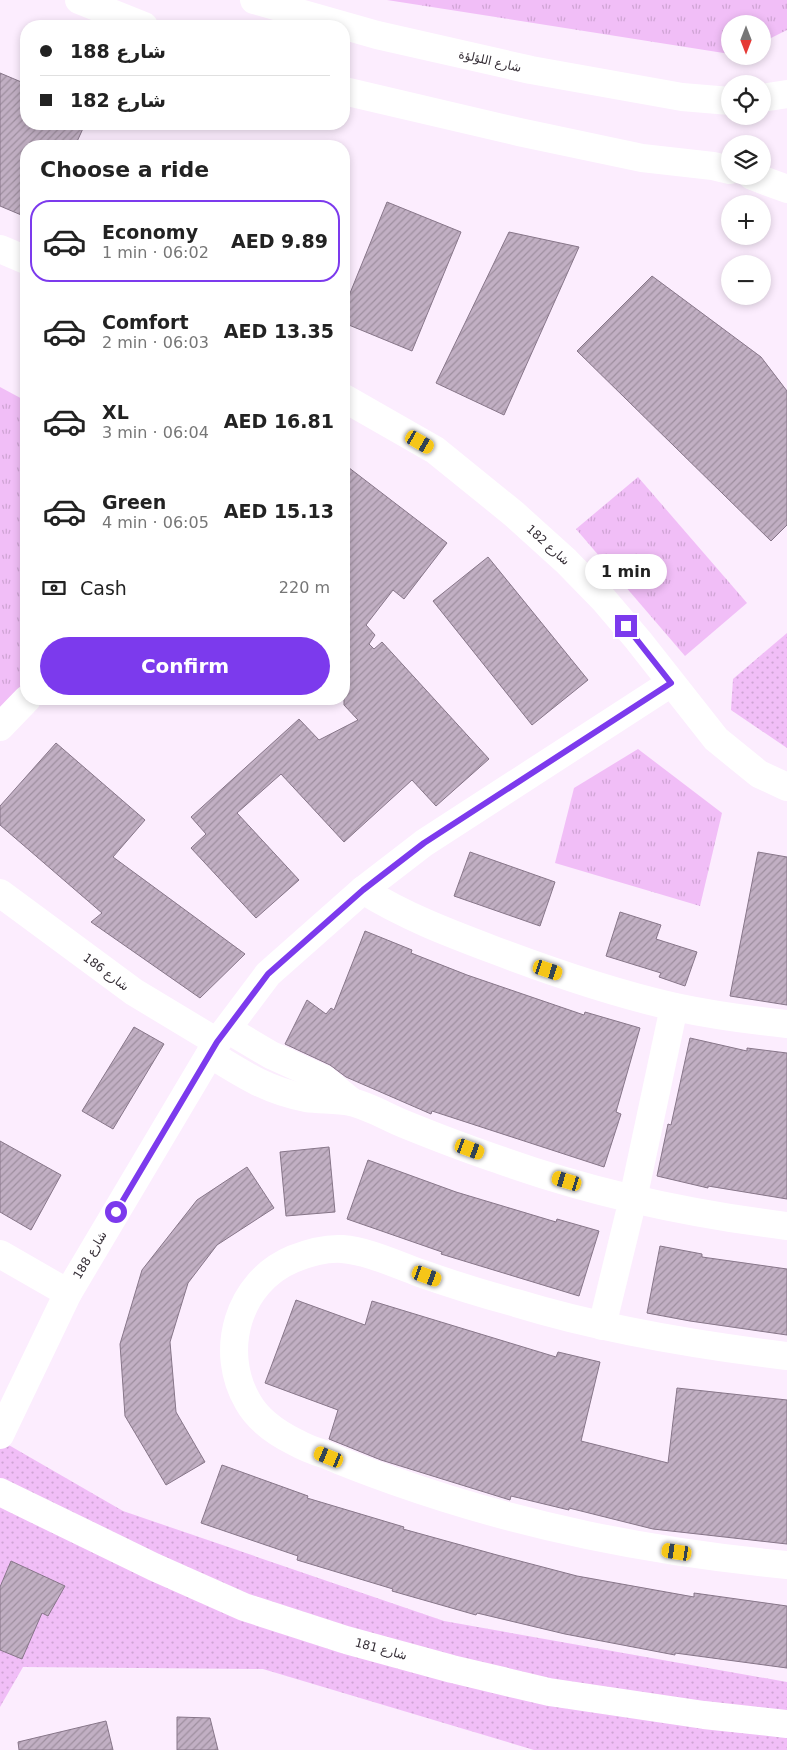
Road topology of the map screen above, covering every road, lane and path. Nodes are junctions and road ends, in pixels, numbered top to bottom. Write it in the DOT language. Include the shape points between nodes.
graph roads {
  1 [pos="78,0"];
  2 [pos="254,0"];
  3 [pos="129,20"];
  4 [pos="324,20"];
  5 [pos="350,28"];
  6 [pos="350,92"];
  7 [pos="787,94"];
  8 [pos="771,97"];
  9 [pos="721,100"];
  10 [pos="721,168"];
  11 [pos="771,183"];
  12 [pos="787,189"];
  13 [pos="0,249"];
  14 [pos="20,257"];
  15 [pos="350,401"];
  16 [pos="671,683"];
  17 [pos="20,705"];
  18 [pos="0,727"];
  19 [pos="787,787"];
  20 [pos="363,890"];
  21 [pos="0,893"];
  22 [pos="674,1007"];
  23 [pos="787,1024"];
  24 [pos="218,1042"];
  25 [pos="633,1198"];
  26 [pos="787,1226"];
  27 [pos="0,1254"];
  28 [pos="68,1293"];
  29 [pos="602,1326"];
  30 [pos="787,1356"];
  31 [pos="0,1435"];
  32 [pos="0,1492"];
  33 [pos="787,1565"];
  34 [pos="787,1724"];
  1 -- 3 [label="street"];
  2 -- 4 [label="street, شارع اللؤلؤة"];
  5 -- 9 [label="street, شارع اللؤلؤة" via="531,70 682,97"];
  6 -- 10 [label="street" via="642,158"];
  7 -- 8 [label="street"];
  11 -- 12 [label="street"];
  13 -- 14 [label="street"];
  15 -- 16 [label="street, شارع 182" via="435,450 514,514 604,600"];
  16 -- 19 [label="street, شارع 182" via="716,739 759,774"];
  16 -- 20 [label="street, شارع 188" via="424,843"];
  17 -- 18 [label="street"];
  20 -- 22 [label="street" via="391,908 530,964"];
  20 -- 24 [label="street, شارع 188" via="268,974"];
  21 -- 24 [label="street, شارع 186" via="134,992"];
  22 -- 23 [label="street"];
  22 -- 25 [label="street"];
  24 -- 25 [label="street, شارع 186" via="271,1055 324,1080 352,1102 438,1138 502,1161"];
  24 -- 28 [label="street, شارع 188"];
  25 -- 26 [label="street, شارع 186"];
  25 -- 29 [label="street"];
  27 -- 28 [label="street"];
  28 -- 31 [label="street, شارع 188"];
  29 -- 30 [label="street"];
  29 -- 33 [label="street" via="520,1305 372,1256 341,1249 310,1252 281,1264 257,1285 240,1312 233,1342 236,1374 248,1403 269,1426 296,1443 363,1470 439,1497 570,1532 712,1558"];
  32 -- 34 [label="street, شارع 181" via="244,1607 346,1640 550,1692"];
}
